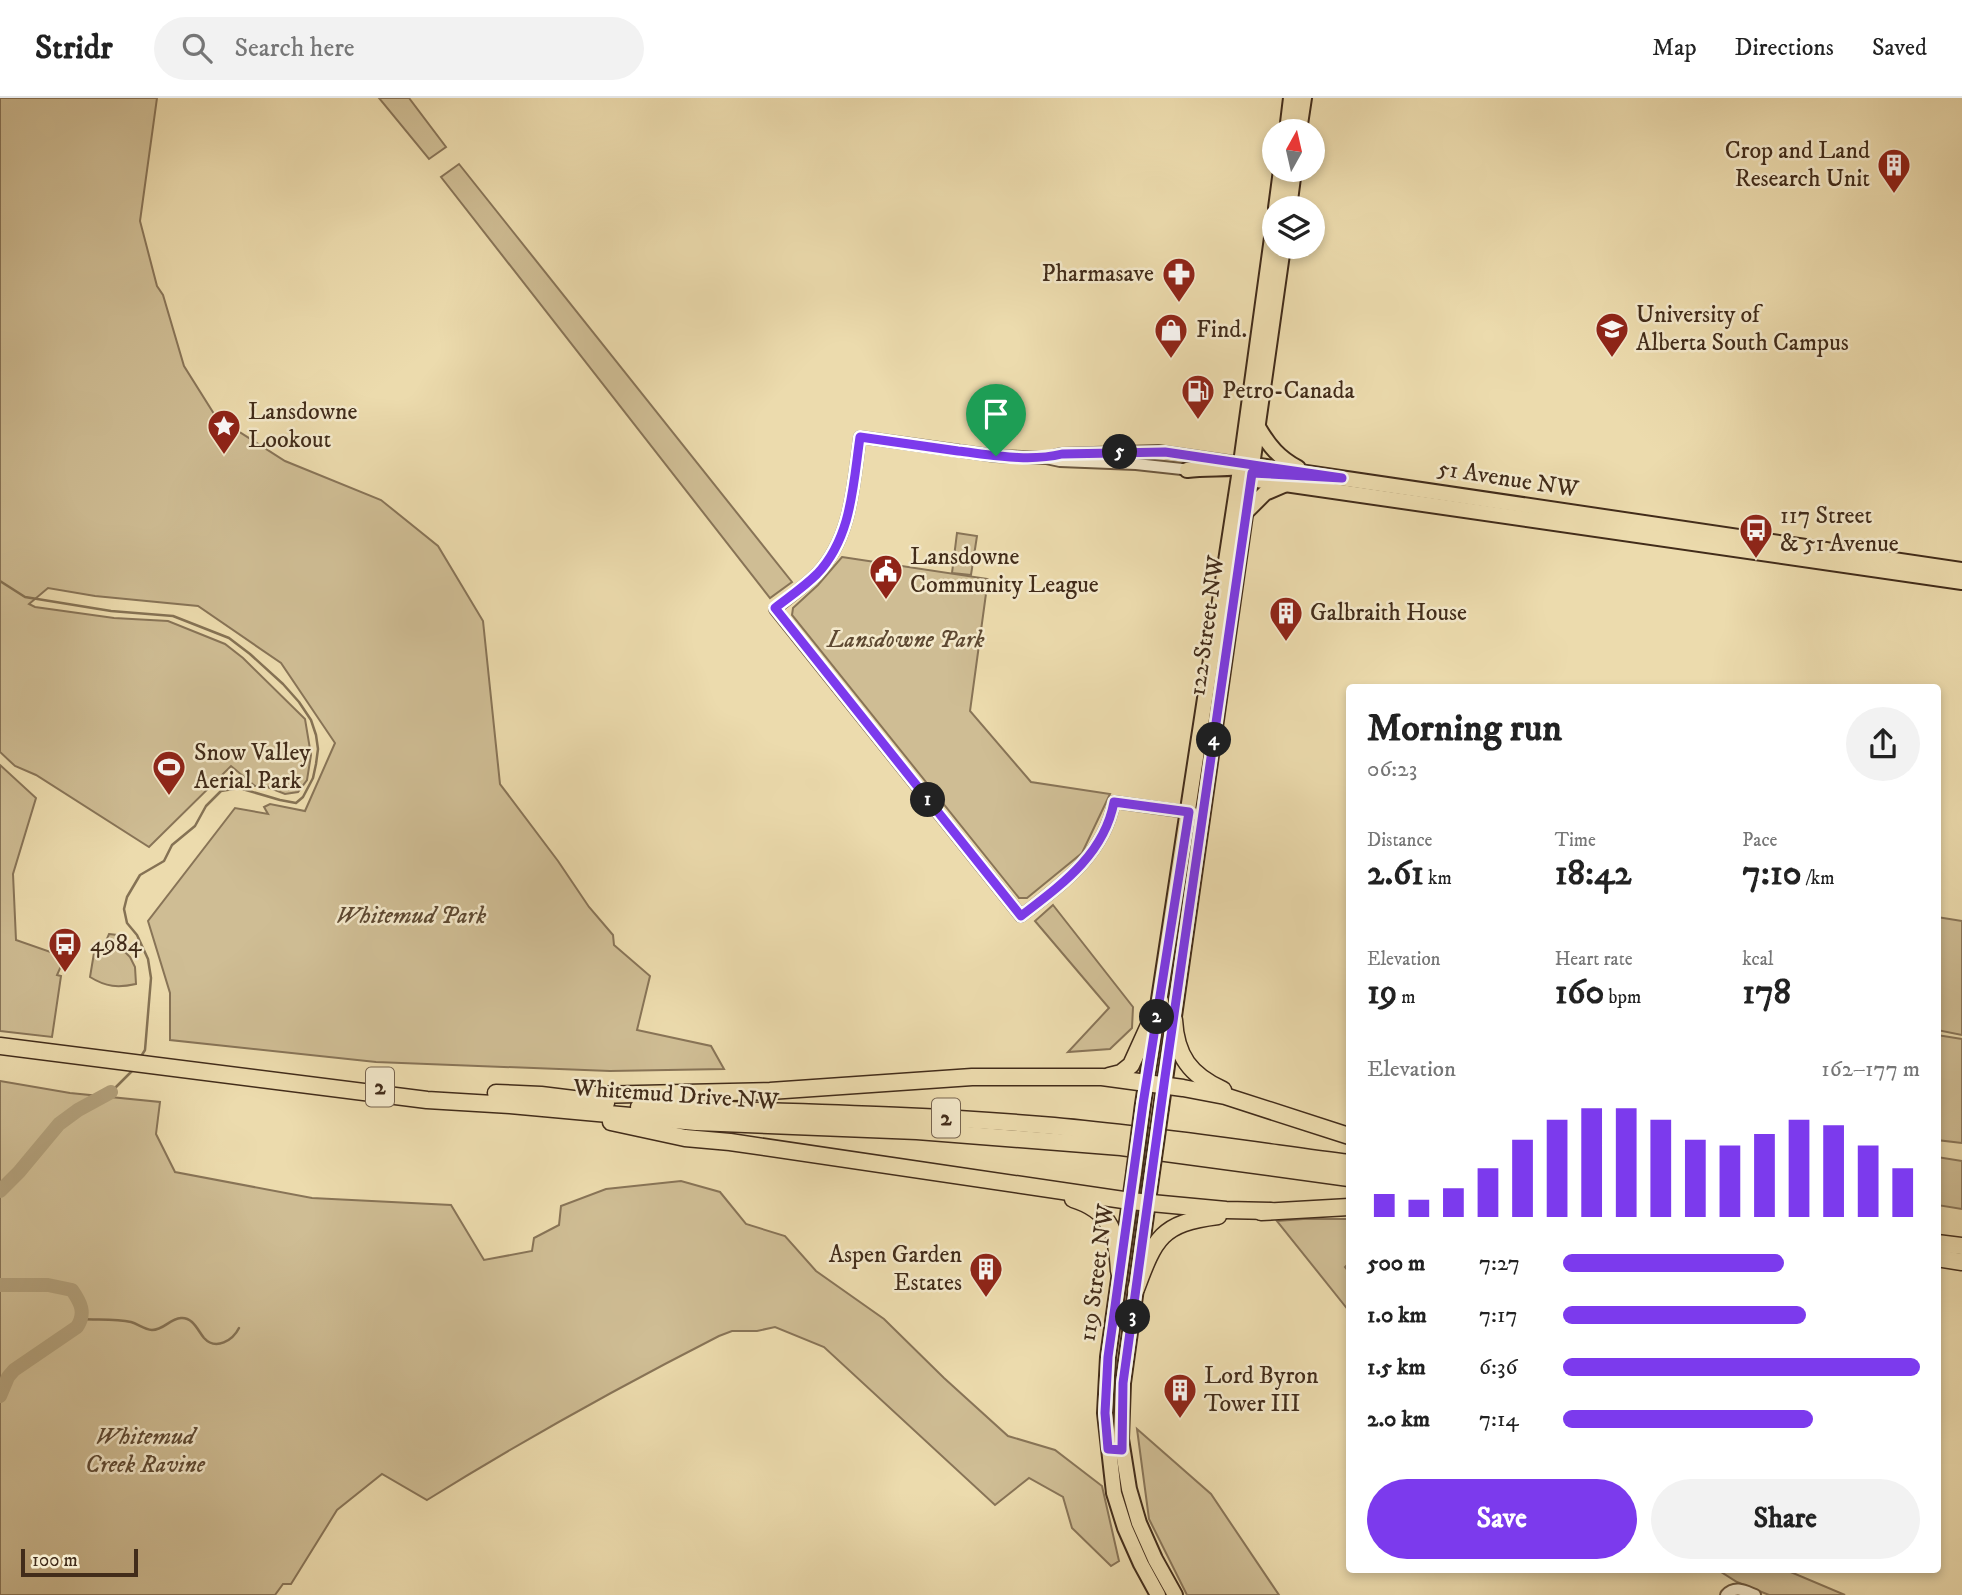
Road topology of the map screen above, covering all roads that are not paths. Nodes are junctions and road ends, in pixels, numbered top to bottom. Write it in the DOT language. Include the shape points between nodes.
graph roads {
  1 [pos="1292,98"];
  2 [pos="1304,98"];
  3 [pos="1289,119"];
  4 [pos="1301,119"];
  5 [pos="1270,259"];
  6 [pos="1281,259"];
  7 [pos="1258,427"];
  8 [pos="1046,458"];
  9 [pos="1187,470"];
  10 [pos="1246,471"];
  11 [pos="1309,473"];
  12 [pos="1342,478"];
  13 [pos="1286,484"];
  14 [pos="1245,513"];
  15 [pos="1962,570"];
  16 [pos="1962,582"];
  17 [pos="1196,813"];
  18 [pos="1160,1001"];
  19 [pos="1174,1020"];
  20 [pos="0,1038"];
  21 [pos="0,1046"];
  22 [pos="220,1071"];
  23 [pos="1101,1077"];
  24 [pos="1147,1083"];
  25 [pos="1164,1085"];
  26 [pos="536,1101"];
  27 [pos="1247,1102"];
  28 [pos="1143,1104"];
  29 [pos="1346,1135"];
  30 [pos="1346,1163"];
  31 [pos="1346,1178"];
  32 [pos="1152,1179"];
  33 [pos="1003,1182"];
  34 [pos="1130,1201"];
  35 [pos="1148,1203"];
  36 [pos="1346,1207"];
  37 [pos="1271,1211"];
  38 [pos="1941,1243"];
  39 [pos="1962,1246"];
  40 [pos="1941,1259"];
  41 [pos="1962,1262"];
  42 [pos="1119,1271"];
  43 [pos="1136,1289"];
  44 [pos="1115,1449"];
  45 [pos="1729,1592"];
  46 [pos="1158,1595"];
  47 [pos="1175,1595"];
  48 [pos="1755,1595"];
  1 -- 3 [label="main road"];
  2 -- 4 [label="main road"];
  5 -- 10 [label="main road, 122 Street NW"];
  6 -- 7 [label="main road, 122 Street NW"];
  7 -- 10 [label="main road, 122 Street NW"];
  7 -- 11 [label="main road" via="1280,458"];
  8 -- 9 [label="street, 51 Avenue NW"];
  8 -- 10 [label="street, 51 Avenue NW" via="1158,451"];
  8 -- 17 [label="street, 51 Avenue NW" via="996,456 860,437 848,517 836,548 818,573 775,608 1021,916 1085,862 1105,831 1114,802"];
  9 -- 10 [label="main road"];
  10 -- 11 [label="main road, 51 Avenue NW"];
  10 -- 12 [label="main road"];
  10 -- 13 [label="main road, 51 Avenue NW"];
  10 -- 14 [label="main road, 122 Street NW"];
  10 -- 17 [label="main road, 122 Street NW"];
  11 -- 12 [label="main road, 51 Avenue NW"];
  12 -- 15 [label="main road, 51 Avenue NW"];
  13 -- 14 [label="main road" via="1265,493"];
  13 -- 16 [label="main road, 51 Avenue NW"];
  14 -- 17 [label="main road, 122 Street NW"];
  17 -- 18 [label="main road, 122 Street NW"];
  17 -- 19 [label="main road, 122 Street NW"];
  18 -- 23 [label="highway" via="1130,1065 1121,1073"];
  18 -- 24 [label="main road, 122 Street NW"];
  19 -- 25 [label="main road, 122 Street NW"];
  19 -- 27 [label="highway" via="1180,1052 1193,1071"];
  20 -- 22 [label="highway, Whitemud Drive NW / 2"];
  21 -- 22 [label="highway, Whitemud Drive NW / 2"];
  22 -- 26 [label="highway, Whitemud Drive NW / 2"];
  23 -- 24 [label="highway"];
  23 -- 26 [label="highway" via="972,1077"];
  24 -- 25 [label="highway"];
  24 -- 28 [label="main road, 122 Street NW"];
  25 -- 27 [label="highway"];
  25 -- 32 [label="main road, 122 Street NW, bridge"];
  26 -- 30 [label="highway, Whitemud Drive NW / 2" via="1054,1126"];
  26 -- 31 [label="highway, Whitemud Drive NW / 2" via="712,1123 917,1130 1095,1145"];
  26 -- 33 [label="highway" via="685,1138"];
  27 -- 29 [label="highway"];
  28 -- 34 [label="main road, 119 Street NW, bridge"];
  32 -- 35 [label="main road, 119 Street NW"];
  33 -- 34 [label="highway"];
  33 -- 42 [label="highway" via="1080,1201 1099,1213 1115,1235"];
  34 -- 35 [label="highway"];
  34 -- 42 [label="main road, 119 Street NW"];
  35 -- 37 [label="highway"];
  35 -- 43 [label="main road, 119 Street NW"];
  36 -- 37 [label="highway"];
  37 -- 43 [label="highway" via="1179,1224 1161,1236"];
  38 -- 39 [label="highway"];
  40 -- 41 [label="highway"];
  42 -- 44 [label="main road, 119 Street NW" via="1105,1379 1105,1413"];
  43 -- 44 [label="main road, 119 Street NW"];
  44 -- 46 [label="main road, 119 Street NW" via="1114,1493 1125,1528"];
  44 -- 47 [label="main road, 119 Street NW" via="1139,1523"];
  45 -- 48 [label="street"];
}
